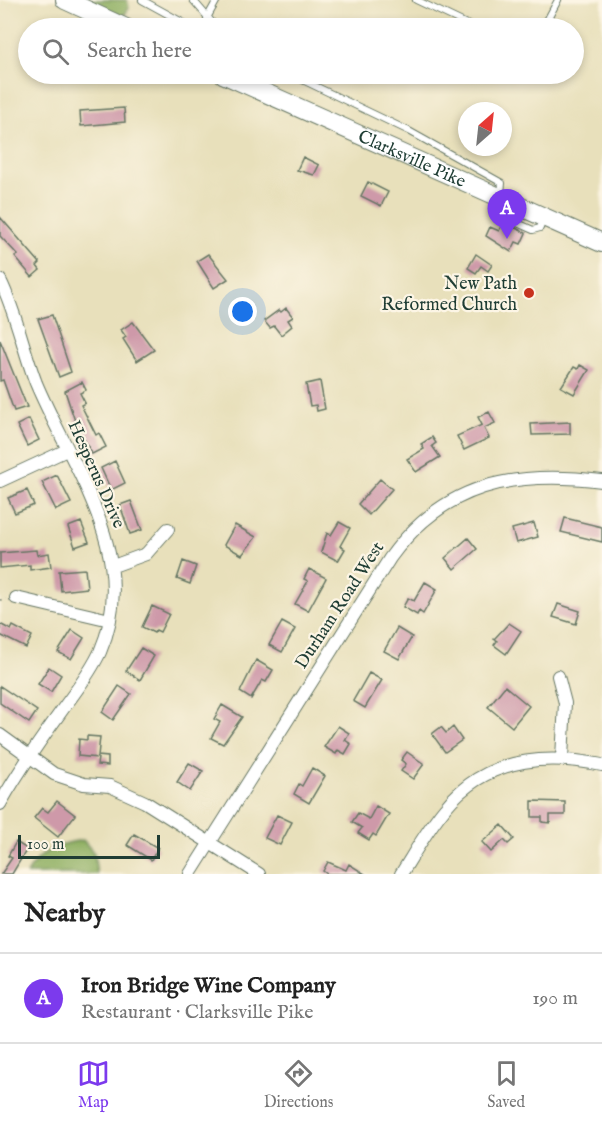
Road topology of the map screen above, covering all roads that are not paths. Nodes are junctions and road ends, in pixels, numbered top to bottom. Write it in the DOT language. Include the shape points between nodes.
graph roads {
  1 [pos="65,0"];
  2 [pos="142,0"];
  3 [pos="193,0"];
  4 [pos="217,0"];
  5 [pos="416,0"];
  6 [pos="558,0"];
  7 [pos="153,2"];
  8 [pos="104,18"];
  9 [pos="178,18"];
  10 [pos="207,18"];
  11 [pos="454,18"];
  12 [pos="548,18"];
  13 [pos="244,84"];
  14 [pos="311,84"];
  15 [pos="497,205"];
  16 [pos="602,243"];
  17 [pos="0,280"];
  18 [pos="67,450"];
  19 [pos="0,480"];
  20 [pos="602,481"];
  21 [pos="168,530"];
  22 [pos="113,566"];
  23 [pos="16,598"];
  24 [pos="110,620"];
  25 [pos="558,676"];
  26 [pos="0,735"];
  27 [pos="29,756"];
  28 [pos="562,758"];
  29 [pos="602,765"];
  30 [pos="0,804"];
  31 [pos="210,843"];
  32 [pos="190,874"];
  33 [pos="259,874"];
  34 [pos="402,874"];
  1 -- 8 [label="main road"];
  2 -- 7 [label="lane"];
  3 -- 10 [label="lane"];
  4 -- 10 [label="lane"];
  5 -- 11 [label="lane"];
  6 -- 12 [label="lane"];
  7 -- 9 [label="lane"];
  13 -- 15 [label="main road, Clarksville Pike"];
  14 -- 15 [label="lane" via="409,131 502,183"];
  15 -- 16 [label="main road, Clarksville Pike" via="544,218"];
  17 -- 18 [label="street, Hesperus Drive" via="36,382"];
  18 -- 19 [label="street"];
  18 -- 22 [label="street, Hesperus Drive" via="100,520"];
  20 -- 31 [label="street, Durham Road West" via="533,478 486,485 448,501 415,526 390,558"];
  21 -- 22 [label="street" via="146,554"];
  22 -- 24 [label="street, Hesperus Drive" via="115,586"];
  23 -- 24 [label="street"];
  24 -- 27 [label="street, Hesperus Drive" via="92,667"];
  25 -- 28 [label="street" via="566,703"];
  26 -- 27 [label="street"];
  27 -- 30 [label="street, Hesperus Drive"];
  27 -- 31 [label="street" via="70,781 126,792"];
  28 -- 29 [label="street"];
  28 -- 34 [label="street" via="509,765 475,782 446,806"];
  31 -- 32 [label="street, Durham Road West"];
  31 -- 33 [label="street"];
}
